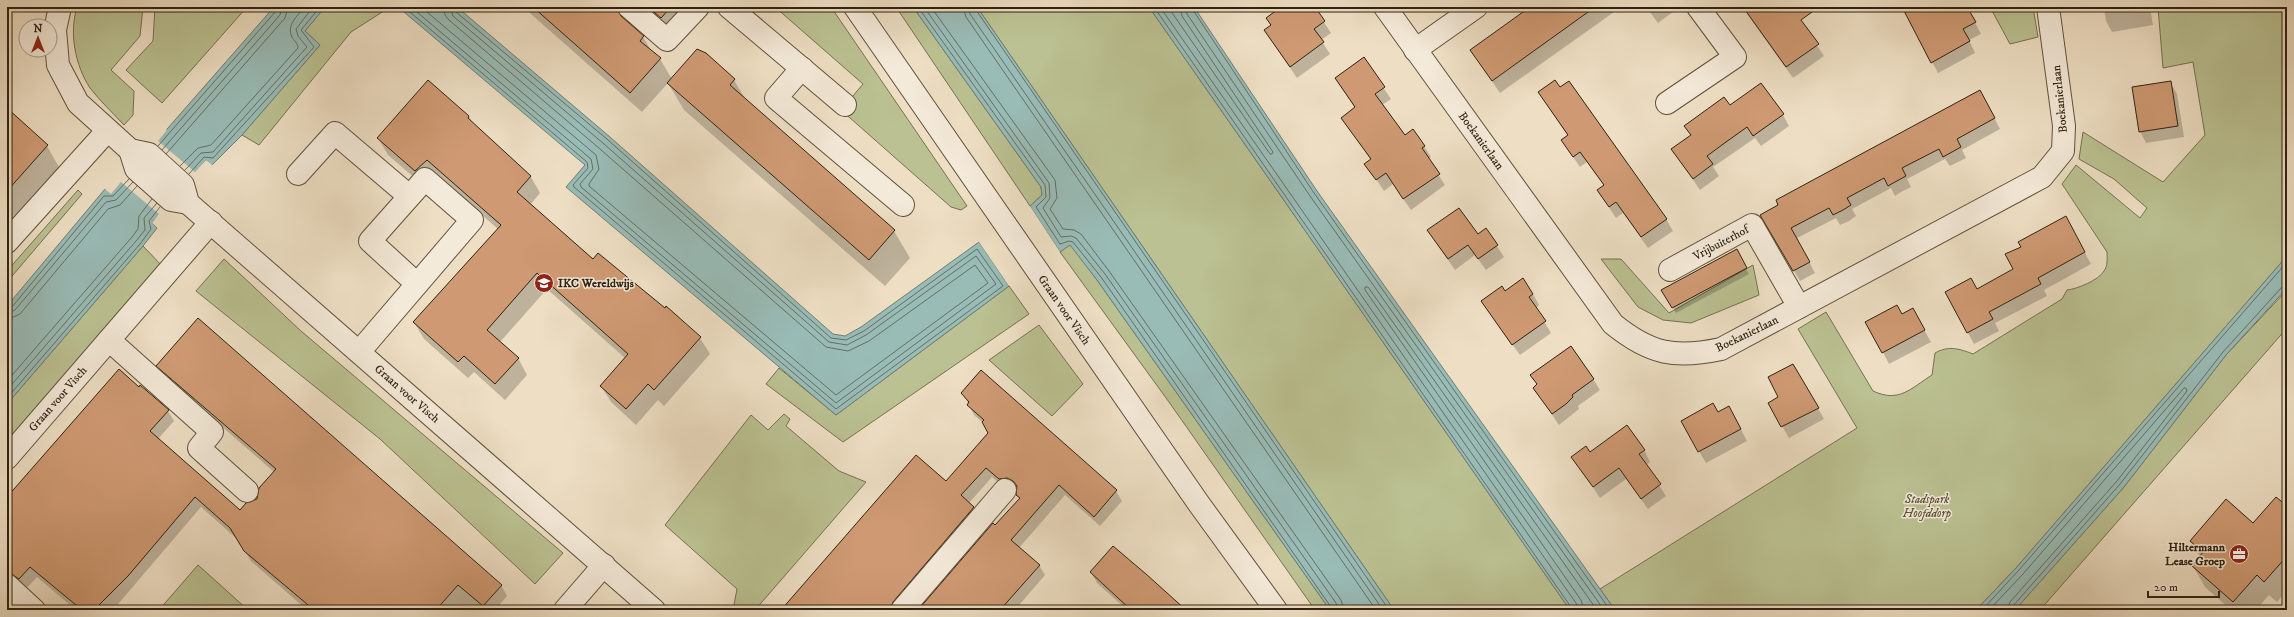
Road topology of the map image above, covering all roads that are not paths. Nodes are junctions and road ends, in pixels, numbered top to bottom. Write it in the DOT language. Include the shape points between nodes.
graph roads {
  1 [pos="60,7"];
  2 [pos="630,7"];
  3 [pos="698,7"];
  4 [pos="729,7"];
  5 [pos="855,7"];
  6 [pos="1385,7"];
  7 [pos="1476,7"];
  8 [pos="1698,7"];
  9 [pos="2048,7"];
  10 [pos="1415,50"];
  11 [pos="802,68"];
  12 [pos="1667,104"];
  13 [pos="845,105"];
  14 [pos="107,131"];
  15 [pos="298,174"];
  16 [pos="409,196"];
  17 [pos="903,205"];
  18 [pos="211,222"];
  19 [pos="7,242"];
  20 [pos="1670,270"];
  21 [pos="417,284"];
  22 [pos="1800,307"];
  23 [pos="109,340"];
  24 [pos="359,352"];
  25 [pos="7,458"];
  26 [pos="1005,490"];
  27 [pos="247,491"];
  28 [pos="604,565"];
  29 [pos="7,585"];
  30 [pos="34,610"];
  31 [pos="565,610"];
  32 [pos="654,610"];
  33 [pos="902,610"];
  34 [pos="1276,610"];
  1 -- 14 [label="street, Graan voor Visch" via="55,30 58,65 78,103"];
  2 -- 3 [label="street" via="667,40"];
  4 -- 11 [label="street"];
  5 -- 34 [label="street, Graan voor Visch" via="1198,504"];
  6 -- 10 [label="street, Boekanierlaan"];
  7 -- 10 [label="street"];
  8 -- 12 [label="street" via="1735,57"];
  9 -- 22 [label="street, Boekanierlaan" via="2064,126 2063,151 2042,178"];
  10 -- 22 [label="street, Boekanierlaan" via="1613,324 1634,341 1667,353 1694,354 1721,349"];
  11 -- 13 [label="street"];
  11 -- 17 [label="street" via="776,98"];
  14 -- 18 [label="street, Graan voor Visch" via="130,150 136,169 171,200 188,203"];
  14 -- 19 [label="street"];
  15 -- 16 [label="street" via="335,133"];
  16 -- 21 [label="street" via="370,241"];
  16 -- 21 [label="street" via="425,179 472,220"];
  18 -- 23 [label="street, Graan voor Visch"];
  18 -- 24 [label="street, Graan voor Visch"];
  20 -- 22 [label="street, Vrijbuiterhof" via="1752,225"];
  21 -- 24 [label="street"];
  23 -- 25 [label="street, Graan voor Visch"];
  23 -- 27 [label="street" via="212,432 199,448"];
  24 -- 28 [label="street, Graan voor Visch"];
  26 -- 33 [label="street"];
  28 -- 31 [label="street"];
  28 -- 32 [label="street, Graan voor Visch"];
  29 -- 30 [label="street"];
}
